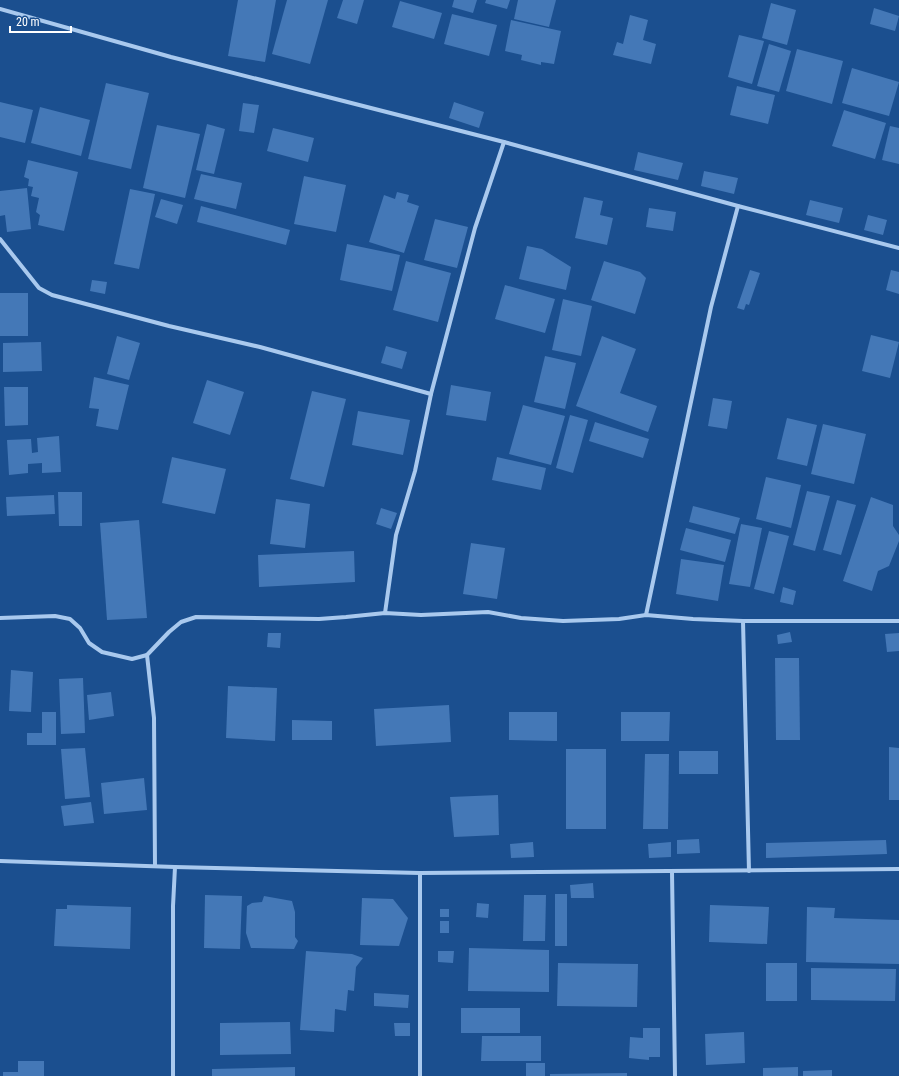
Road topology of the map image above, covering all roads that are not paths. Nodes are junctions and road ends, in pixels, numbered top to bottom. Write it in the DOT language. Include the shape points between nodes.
graph roads {
  1 [pos="0,9"];
  2 [pos="504,142"];
  3 [pos="738,206"];
  4 [pos="0,239"];
  5 [pos="899,248"];
  6 [pos="431,394"];
  7 [pos="384,613"];
  8 [pos="646,615"];
  9 [pos="0,618"];
  10 [pos="899,620"];
  11 [pos="743,621"];
  12 [pos="147,655"];
  13 [pos="0,861"];
  14 [pos="155,866"];
  15 [pos="175,867"];
  16 [pos="899,869"];
  17 [pos="749,871"];
  18 [pos="672,872"];
  19 [pos="420,873"];
  20 [pos="173,1076"];
  21 [pos="420,1076"];
  22 [pos="675,1076"];
  1 -- 2 [label="street" via="171,57"];
  2 -- 3 [label="street"];
  2 -- 6 [label="street" via="475,228"];
  3 -- 5 [label="street"];
  3 -- 8 [label="street" via="712,307"];
  4 -- 6 [label="street" via="39,288 52,295 260,347"];
  6 -- 7 [label="street" via="415,471 396,535"];
  7 -- 8 [label="street" via="421,615 488,612 521,618 563,621 619,619"];
  7 -- 12 [label="street" via="319,619 196,618 181,622"];
  8 -- 11 [label="street"];
  9 -- 12 [label="street" via="55,616 70,619 80,628 89,643 102,652 132,659"];
  10 -- 11 [label="street"];
  11 -- 17 [label="street"];
  12 -- 14 [label="street" via="154,718"];
  13 -- 14 [label="street"];
  14 -- 15 [label="street"];
  15 -- 19 [label="street"];
  15 -- 20 [label="street"];
  16 -- 17 [label="street"];
  17 -- 18 [label="street"];
  18 -- 19 [label="street"];
  18 -- 22 [label="street"];
  19 -- 21 [label="street"];
}
